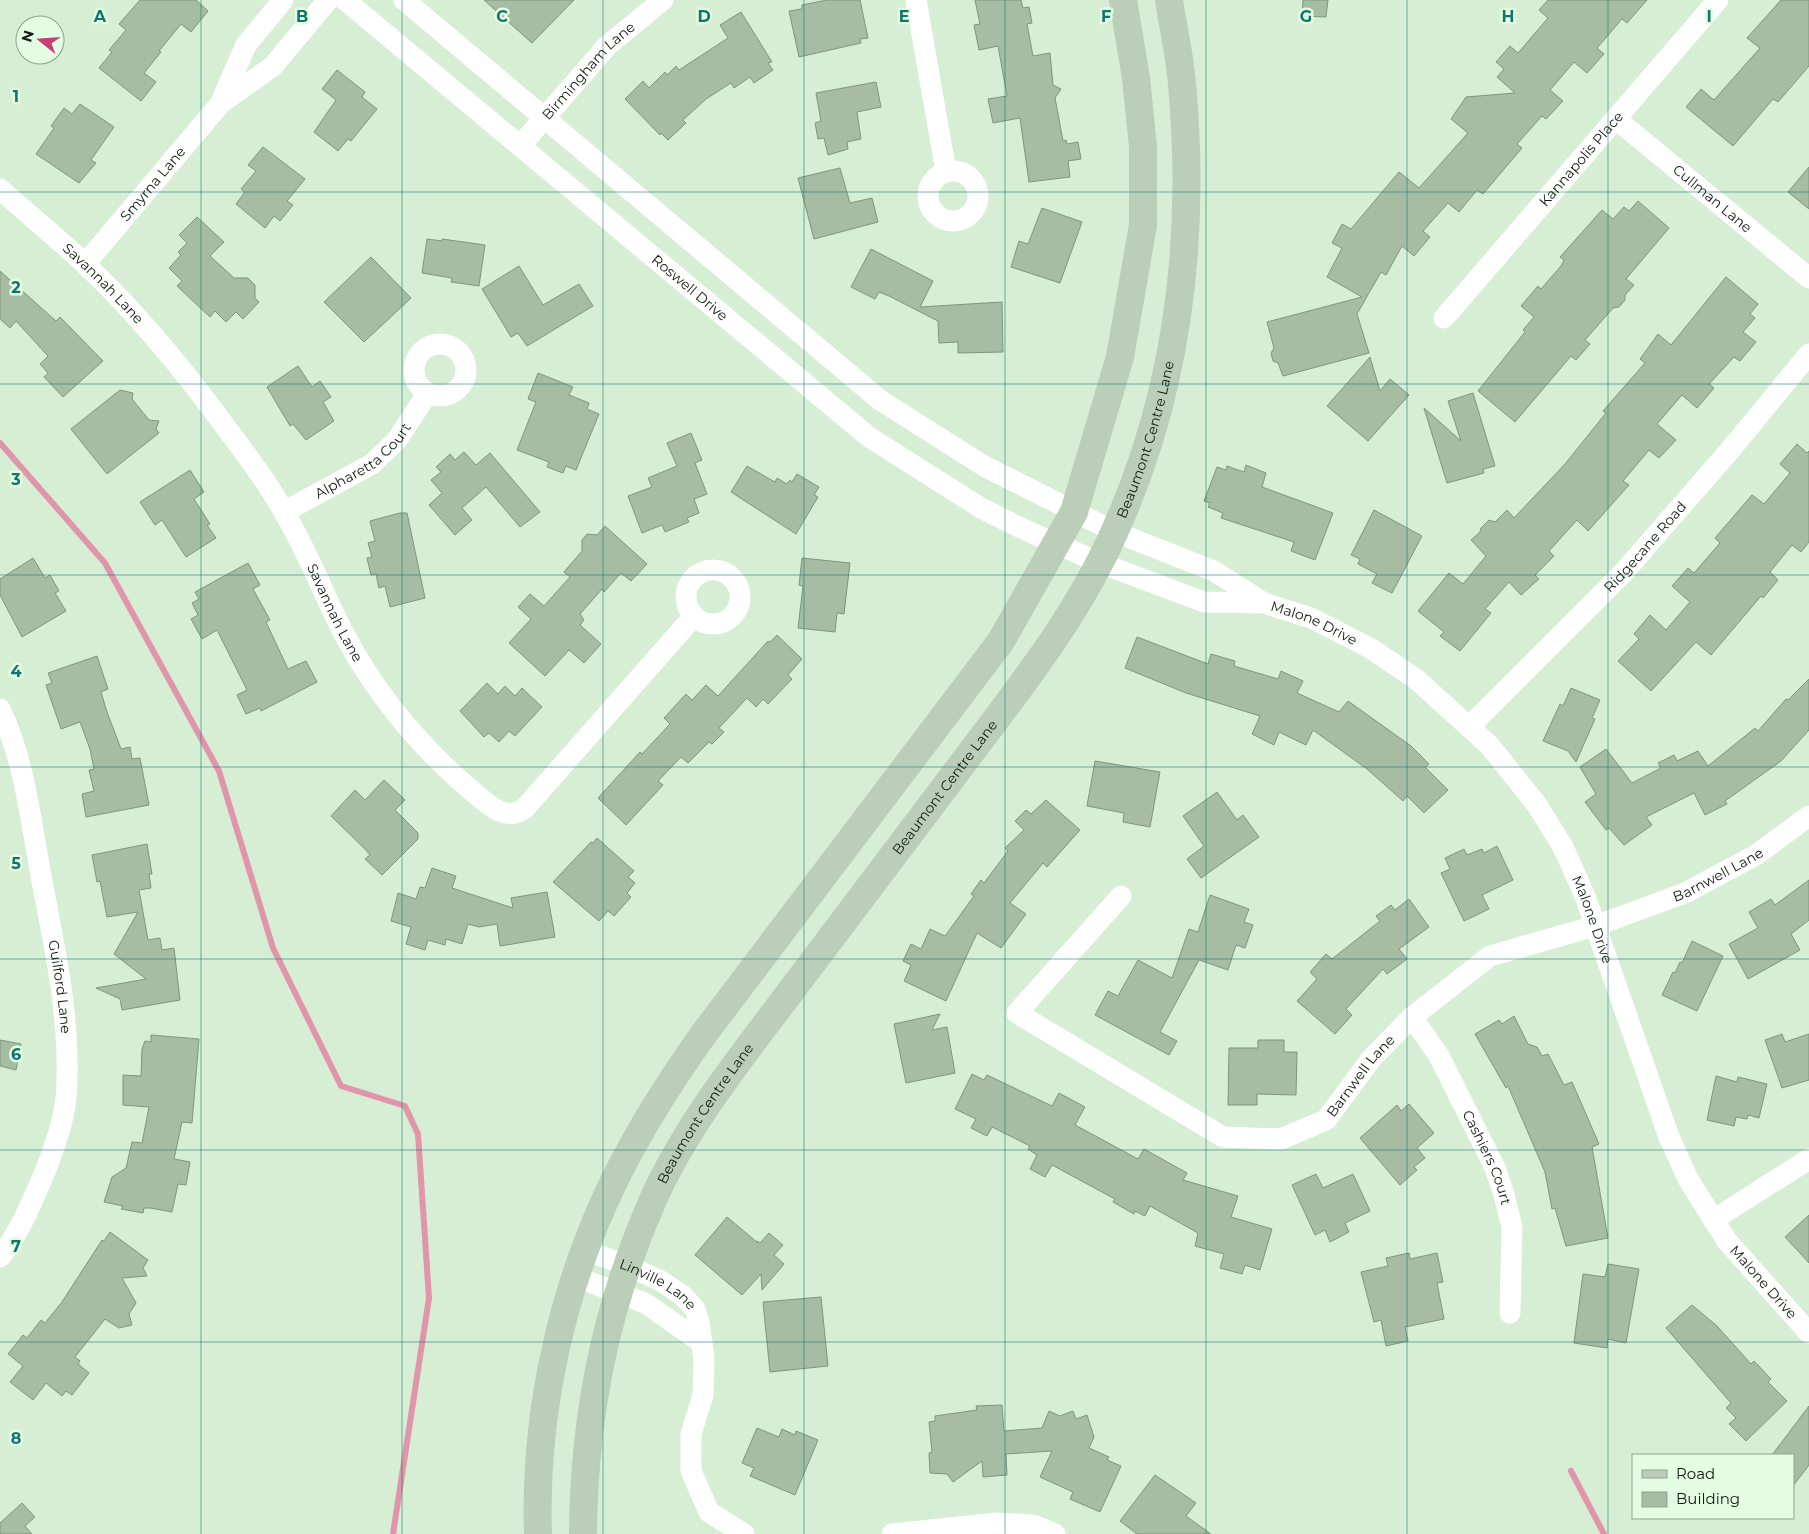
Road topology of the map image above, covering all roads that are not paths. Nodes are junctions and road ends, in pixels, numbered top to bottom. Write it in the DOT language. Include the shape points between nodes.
graph roads {
  1 [pos="283,0"];
  2 [pos="328,0"];
  3 [pos="346,0"];
  4 [pos="404,0"];
  5 [pos="663,0"];
  6 [pos="916,0"];
  7 [pos="1122,0"];
  8 [pos="1169,0"];
  9 [pos="1718,0"];
  10 [pos="221,103"];
  11 [pos="544,116"];
  12 [pos="1616,118"];
  13 [pos="520,146"];
  14 [pos="946,172"];
  15 [pos="0,189"];
  16 [pos="86,264"];
  17 [pos="1809,278"];
  18 [pos="1444,318"];
  19 [pos="1809,354"];
  20 [pos="427,394"];
  21 [pos="284,512"];
  22 [pos="1074,512"];
  23 [pos="1115,532"];
  24 [pos="1056,543"];
  25 [pos="1100,563"];
  26 [pos="1264,603"];
  27 [pos="694,616"];
  28 [pos="0,710"];
  29 [pos="1468,727"];
  30 [pos="1809,816"];
  31 [pos="1121,896"];
  32 [pos="1595,926"];
  33 [pos="1412,1017"];
  34 [pos="1809,1159"];
  35 [pos="1713,1220"];
  36 [pos="585,1250"];
  37 [pos="0,1257"];
  38 [pos="628,1266"];
  39 [pos="576,1277"];
  40 [pos="618,1292"];
  41 [pos="1510,1313"];
  42 [pos="1809,1333"];
  43 [pos="702,1343"];
  44 [pos="538,1534"];
  45 [pos="583,1534"];
  46 [pos="744,1534"];
  47 [pos="892,1534"];
  48 [pos="1055,1534"];
  1 -- 10 [label="street, Smyrna Lane" via="246,46"];
  2 -- 10 [label="street, Smyrna Lane" via="273,66"];
  3 -- 13 [label="street, Roswell Drive"];
  4 -- 11 [label="street"];
  5 -- 11 [label="street, Birmingham Lane" via="607,46"];
  6 -- 14 [label="street"];
  7 -- 22 [label="street" via="1136,78 1143,147 1143,225 1120,357"];
  8 -- 23 [label="street, Beaumont Centre Lane" via="1182,82 1187,190 1186,257 1161,403"];
  9 -- 12 [label="street, Kannapolis Place"];
  10 -- 16 [label="street, Smyrna Lane"];
  11 -- 13 [label="street, Birmingham Lane"];
  11 -- 22 [label="street" via="880,400 984,466"];
  12 -- 17 [label="street, Cullman Lane"];
  12 -- 18 [label="street, Kannapolis Place"];
  13 -- 24 [label="street, Roswell Drive" via="869,437 981,508"];
  15 -- 16 [label="street, Savannah Lane"];
  16 -- 21 [label="street, Savannah Lane" via="158,339 228,430"];
  19 -- 29 [label="street, Ridgecane Road" via="1623,573"];
  20 -- 21 [label="street, Alpharetta Court" via="397,440 372,464"];
  21 -- 27 [label="street, Savannah Lane" via="343,632 374,685 436,758 490,806 508,815 517,814 525,808"];
  22 -- 23 [label="street, Malone Drive"];
  22 -- 24 [label="street"];
  23 -- 25 [label="street, Beaumont Centre Lane"];
  23 -- 26 [label="street, Malone Drive" via="1214,571"];
  24 -- 25 [label="street, Malone Drive"];
  24 -- 36 [label="street" via="995,648 670,1082 615,1178"];
  25 -- 26 [label="street, Malone Drive" via="1204,602"];
  25 -- 38 [label="street, Beaumont Centre Lane" via="1007,705 739,1059 708,1105 653,1200"];
  26 -- 29 [label="street, Malone Drive" via="1311,618 1370,648 1416,679"];
  28 -- 37 [label="street, Guilford Lane" via="11,732 22,772 57,956 65,1004 67,1075 66,1104 59,1134 17,1235"];
  29 -- 32 [label="street, Malone Drive" via="1490,746 1537,805 1563,846"];
  30 -- 32 [label="street, Barnwell Lane" via="1733,869 1685,893"];
  31 -- 33 [label="street, Barnwell Lane" via="1017,1013 1223,1137 1281,1139 1326,1120 1371,1059"];
  32 -- 33 [label="street, Barnwell Lane" via="1490,956"];
  32 -- 35 [label="street, Malone Drive" via="1669,1137 1688,1179"];
  33 -- 41 [label="street, Cashiers Court" via="1439,1056 1495,1168 1503,1191 1512,1227"];
  34 -- 35 [label="street"];
  35 -- 42 [label="street, Malone Drive" via="1745,1263"];
  36 -- 38 [label="street, Linville Lane"];
  36 -- 39 [label="street"];
  38 -- 40 [label="street, Beaumont Centre Lane"];
  38 -- 43 [label="street, Linville Lane" via="682,1295 695,1309"];
  39 -- 40 [label="street, Linville Lane"];
  39 -- 44 [label="street" via="556,1349 540,1444"];
  40 -- 43 [label="street, Linville Lane" via="662,1312"];
  40 -- 45 [label="street, Beaumont Centre Lane" via="600,1358 590,1412 583,1483"];
  43 -- 46 [label="street, Linville Lane" via="703,1395 691,1434 691,1471 709,1512"];
  47 -- 48 [label="street" via="997,1523 1033,1525"];
}
